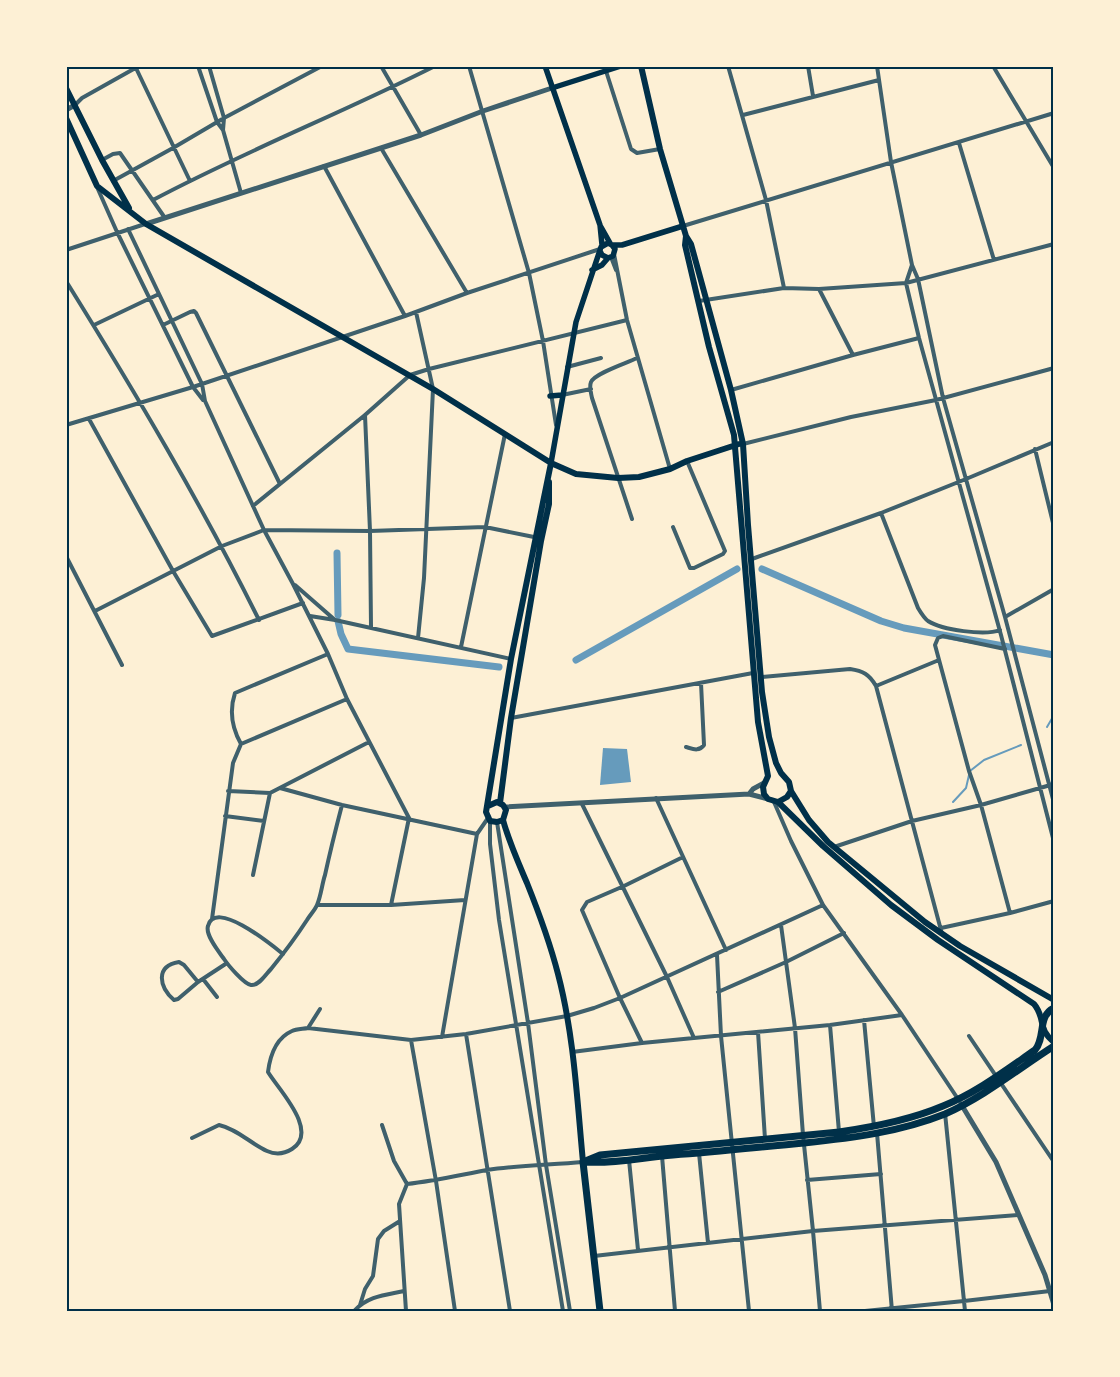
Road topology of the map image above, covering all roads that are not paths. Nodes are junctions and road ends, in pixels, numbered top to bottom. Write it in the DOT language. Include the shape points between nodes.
graph roads {
  1 [pos="198,66"];
  2 [pos="209,66"];
  3 [pos="322,66"];
  4 [pos="381,66"];
  5 [pos="435,66"];
  6 [pos="469,66"];
  7 [pos="545,66"];
  8 [pos="621,66"];
  9 [pos="641,66"];
  10 [pos="728,66"];
  11 [pos="808,66"];
  12 [pos="877,66"];
  13 [pos="993,66"];
  14 [pos="135,67"];
  15 [pos="606,71"];
  16 [pos="879,80"];
  17 [pos="393,87"];
  18 [pos="66,88"];
  19 [pos="552,88"];
  20 [pos="813,96"];
  21 [pos="71,102"];
  22 [pos="66,110"];
  23 [pos="483,110"];
  24 [pos="1054,113"];
  25 [pos="743,115"];
  26 [pos="66,118"];
  27 [pos="224,118"];
  28 [pos="1024,121"];
  29 [pos="216,122"];
  30 [pos="223,130"];
  31 [pos="421,135"];
  32 [pos="959,143"];
  33 [pos="173,148"];
  34 [pos="381,148"];
  35 [pos="660,149"];
  36 [pos="102,160"];
  37 [pos="231,160"];
  38 [pos="891,162"];
  39 [pos="324,166"];
  40 [pos="1054,168"];
  41 [pos="132,170"];
  42 [pos="190,180"];
  43 [pos="113,181"];
  44 [pos="96,186"];
  45 [pos="241,193"];
  46 [pos="153,200"];
  47 [pos="766,200"];
  48 [pos="131,211"];
  49 [pos="165,218"];
  50 [pos="146,224"];
  51 [pos="600,225"];
  52 [pos="683,226"];
  53 [pos="128,229"];
  54 [pos="117,232"];
  55 [pos="686,236"];
  56 [pos="611,244"];
  57 [pos="1054,244"];
  58 [pos="622,245"];
  59 [pos="601,248"];
  60 [pos="66,250"];
  61 [pos="612,255"];
  62 [pos="994,260"];
  63 [pos="912,265"];
  64 [pos="592,270"];
  65 [pos="529,273"];
  66 [pos="918,279"];
  67 [pos="66,281"];
  68 [pos="906,283"];
  69 [pos="784,288"];
  70 [pos="819,289"];
  71 [pos="467,293"];
  72 [pos="159,294"];
  73 [pos="150,299"];
  74 [pos="708,300"];
  75 [pos="699,301"];
  76 [pos="416,312"];
  77 [pos="405,316"];
  78 [pos="172,320"];
  79 [pos="627,320"];
  80 [pos="94,325"];
  81 [pos="163,325"];
  82 [pos="573,333"];
  83 [pos="345,337"];
  84 [pos="919,338"];
  85 [pos="543,341"];
  86 [pos="934,352"];
  87 [pos="853,355"];
  88 [pos="923,356"];
  89 [pos="601,358"];
  90 [pos="637,358"];
  91 [pos="566,367"];
  92 [pos="1054,368"];
  93 [pos="429,369"];
  94 [pos="410,375"];
  95 [pos="227,376"];
  96 [pos="202,384"];
  97 [pos="193,387"];
  98 [pos="432,389"];
  99 [pos="590,389"];
  100 [pos="731,390"];
  101 [pos="562,395"];
  102 [pos="550,396"];
  103 [pos="943,398"];
  104 [pos="936,400"];
  105 [pos="204,401"];
  106 [pos="142,403"];
  107 [pos="365,415"];
  108 [pos="89,418"];
  109 [pos="66,425"];
  110 [pos="556,425"];
  111 [pos="505,434"];
  112 [pos="1054,442"];
  113 [pos="743,444"];
  114 [pos="735,445"];
  115 [pos="1036,450"];
  116 [pos="687,461"];
  117 [pos="551,463"];
  118 [pos="670,469"];
  119 [pos="548,478"];
  120 [pos="618,478"];
  121 [pos="966,479"];
  122 [pos="958,482"];
  123 [pos="280,484"];
  124 [pos="254,506"];
  125 [pos="881,513"];
  126 [pos="632,519"];
  127 [pos="485,527"];
  128 [pos="673,527"];
  129 [pos="1054,527"];
  130 [pos="426,528"];
  131 [pos="264,530"];
  132 [pos="370,530"];
  133 [pos="534,537"];
  134 [pos="222,546"];
  135 [pos="67,558"];
  136 [pos="752,559"];
  137 [pos="173,571"];
  138 [pos="294,584"];
  139 [pos="1054,589"];
  140 [pos="303,603"];
  141 [pos="95,611"];
  142 [pos="310,616"];
  143 [pos="1005,617"];
  144 [pos="259,620"];
  145 [pos="335,620"];
  146 [pos="371,627"];
  147 [pos="1001,633"];
  148 [pos="418,638"];
  149 [pos="461,647"];
  150 [pos="1004,648"];
  151 [pos="328,654"];
  152 [pos="511,659"];
  153 [pos="939,660"];
  154 [pos="122,665"];
  155 [pos="753,673"];
  156 [pos="762,677"];
  157 [pos="701,683"];
  158 [pos="876,686"];
  159 [pos="347,699"];
  160 [pos="511,718"];
  161 [pos="369,742"];
  162 [pos="241,744"];
  163 [pos="686,746"];
  164 [pos="781,773"];
  165 [pos="768,776"];
  166 [pos="764,783"];
  167 [pos="1052,784"];
  168 [pos="1040,787"];
  169 [pos="280,788"];
  170 [pos="228,791"];
  171 [pos="791,791"];
  172 [pos="270,793"];
  173 [pos="749,794"];
  174 [pos="656,798"];
  175 [pos="774,801"];
  176 [pos="1054,803"];
  177 [pos="582,804"];
  178 [pos="342,805"];
  179 [pos="502,805"];
  180 [pos="981,805"];
  181 [pos="488,806"];
  182 [pos="225,816"];
  183 [pos="409,818"];
  184 [pos="494,820"];
  185 [pos="264,821"];
  186 [pos="912,822"];
  187 [pos="478,834"];
  188 [pos="1054,842"];
  189 [pos="834,847"];
  190 [pos="683,857"];
  191 [pos="253,875"];
  192 [pos="506,883"];
  193 [pos="494,884"];
  194 [pos="624,886"];
  195 [pos="465,900"];
  196 [pos="1054,901"];
  197 [pos="317,905"];
  198 [pos="391,905"];
  199 [pos="824,905"];
  200 [pos="1010,913"];
  201 [pos="212,920"];
  202 [pos="781,925"];
  203 [pos="942,931"];
  204 [pos="844,933"];
  205 [pos="726,950"];
  206 [pos="284,954"];
  207 [pos="717,954"];
  208 [pos="786,962"];
  209 [pos="227,963"];
  210 [pos="667,977"];
  211 [pos="203,979"];
  212 [pos="198,982"];
  213 [pos="718,992"];
  214 [pos="217,997"];
  215 [pos="620,998"];
  216 [pos="1054,1000"];
  217 [pos="1054,1008"];
  218 [pos="320,1009"];
  219 [pos="902,1015"];
  220 [pos="567,1016"];
  221 [pos="864,1020"];
  222 [pos="528,1023"];
  223 [pos="516,1025"];
  224 [pos="830,1025"];
  225 [pos="308,1028"];
  226 [pos="795,1028"];
  227 [pos="1043,1028"];
  228 [pos="758,1032"];
  229 [pos="466,1034"];
  230 [pos="721,1036"];
  231 [pos="969,1036"];
  232 [pos="442,1037"];
  233 [pos="694,1038"];
  234 [pos="411,1040"];
  235 [pos="1054,1042"];
  236 [pos="642,1043"];
  237 [pos="1054,1046"];
  238 [pos="572,1052"];
  239 [pos="998,1080"];
  240 [pos="960,1102"];
  241 [pos="944,1110"];
  242 [pos="382,1125"];
  243 [pos="876,1130"];
  244 [pos="839,1132"];
  245 [pos="803,1135"];
  246 [pos="192,1138"];
  247 [pos="765,1139"];
  248 [pos="732,1141"];
  249 [pos="804,1143"];
  250 [pos="733,1150"];
  251 [pos="661,1152"];
  252 [pos="699,1153"];
  253 [pos="629,1160"];
  254 [pos="583,1162"];
  255 [pos="1054,1162"];
  256 [pos="538,1164"];
  257 [pos="546,1165"];
  258 [pos="487,1170"];
  259 [pos="881,1174"];
  260 [pos="807,1180"];
  261 [pos="436,1181"];
  262 [pos="407,1184"];
  263 [pos="1019,1215"];
  264 [pos="400,1221"];
  265 [pos="957,1221"];
  266 [pos="884,1225"];
  267 [pos="814,1231"];
  268 [pos="743,1239"];
  269 [pos="708,1243"];
  270 [pos="670,1247"];
  271 [pos="638,1250"];
  272 [pos="594,1256"];
  273 [pos="404,1291"];
  274 [pos="1052,1294"];
  275 [pos="964,1301"];
  276 [pos="360,1305"];
  277 [pos="1054,1305"];
  278 [pos="892,1309"];
  279 [pos="354,1311"];
  280 [pos="406,1311"];
  281 [pos="455,1311"];
  282 [pos="510,1311"];
  283 [pos="563,1311"];
  284 [pos="570,1311"];
  285 [pos="600,1311"];
  286 [pos="675,1311"];
  287 [pos="749,1311"];
  288 [pos="820,1311"];
  289 [pos="865,1311"];
  290 [pos="965,1311"];
  1 -- 29 [label="street"];
  2 -- 27 [label="street"];
  3 -- 27 [label="street"];
  4 -- 17 [label="street"];
  5 -- 17 [label="street"];
  6 -- 23 [label="street"];
  7 -- 19 [label="main road"];
  8 -- 15 [label="main road"];
  9 -- 35 [label="main road"];
  10 -- 25 [label="street"];
  11 -- 20 [label="street"];
  12 -- 16 [label="street"];
  13 -- 28 [label="street"];
  14 -- 21 [label="street"];
  14 -- 33 [label="street"];
  15 -- 19 [label="main road"];
  15 -- 35 [label="street" via="631,149 637,153"];
  16 -- 20 [label="street"];
  16 -- 38 [label="street"];
  17 -- 31 [label="street"];
  17 -- 37 [label="street"];
  18 -- 21 [label="main road"];
  19 -- 23 [label="street"];
  19 -- 51 [label="main road"];
  20 -- 25 [label="street"];
  21 -- 22 [label="street"];
  21 -- 36 [label="main road"];
  23 -- 31 [label="street"];
  23 -- 65 [label="street"];
  24 -- 28 [label="street"];
  25 -- 47 [label="street"];
  26 -- 44 [label="main road"];
  27 -- 29 [label="street"];
  27 -- 30 [label="street"];
  28 -- 32 [label="street"];
  28 -- 40 [label="street"];
  29 -- 30 [label="street"];
  29 -- 33 [label="street"];
  30 -- 37 [label="street"];
  31 -- 34 [label="street"];
  32 -- 38 [label="street"];
  32 -- 62 [label="street"];
  33 -- 41 [label="street"];
  33 -- 42 [label="street"];
  34 -- 39 [label="street"];
  34 -- 71 [label="street"];
  35 -- 52 [label="main road"];
  36 -- 41 [label="street" via="120,153"];
  36 -- 43 [label="main road"];
  37 -- 42 [label="street"];
  37 -- 45 [label="street"];
  38 -- 47 [label="street"];
  38 -- 63 [label="street"];
  39 -- 45 [label="street"];
  39 -- 77 [label="street"];
  41 -- 43 [label="street"];
  41 -- 46 [label="street"];
  42 -- 46 [label="street"];
  43 -- 48 [label="main road"];
  44 -- 48 [label="main road"];
  44 -- 54 [label="street"];
  45 -- 49 [label="street"];
  46 -- 49 [label="street"];
  47 -- 52 [label="street"];
  47 -- 69 [label="street"];
  48 -- 50 [label="main road"];
  49 -- 50 [label="street"];
  50 -- 53 [label="street"];
  50 -- 83 [label="main road"];
  51 -- 56 [label="main road"];
  51 -- 59 [label="main road"];
  52 -- 55 [label="main road"];
  52 -- 58 [label="main road"];
  53 -- 54 [label="street"];
  53 -- 72 [label="street"];
  54 -- 60 [label="street"];
  54 -- 73 [label="street"];
  55 -- 74 [label="main road"];
  55 -- 75 [label="main road" via="685,245"];
  56 -- 58 [label="main road"];
  56 -- 59 [label="main road"];
  56 -- 61 [label="main road"];
  57 -- 62 [label="street"];
  58 -- 61 [label="main road"];
  59 -- 61 [label="main road" via="602,255"];
  59 -- 64 [label="main road"];
  59 -- 65 [label="street"];
  61 -- 64 [label="main road"];
  61 -- 79 [label="street"];
  62 -- 66 [label="street"];
  63 -- 66 [label="street"];
  63 -- 68 [label="street"];
  64 -- 82 [label="main road"];
  65 -- 71 [label="street"];
  65 -- 85 [label="street"];
  66 -- 68 [label="street"];
  66 -- 86 [label="street"];
  67 -- 80 [label="street"];
  68 -- 70 [label="street"];
  68 -- 84 [label="street"];
  69 -- 70 [label="street"];
  69 -- 74 [label="street"];
  70 -- 87 [label="street"];
  71 -- 76 [label="street"];
  72 -- 73 [label="street"];
  72 -- 78 [label="street"];
  73 -- 80 [label="street"];
  73 -- 81 [label="street"];
  74 -- 75 [label="street"];
  74 -- 100 [label="main road"];
  75 -- 114 [label="main road"];
  76 -- 77 [label="street"];
  76 -- 93 [label="street"];
  77 -- 83 [label="street"];
  78 -- 81 [label="street"];
  78 -- 95 [label="street" via="194,311"];
  78 -- 96 [label="street"];
  79 -- 82 [label="street"];
  79 -- 90 [label="street"];
  80 -- 106 [label="street"];
  81 -- 97 [label="street"];
  82 -- 85 [label="street"];
  82 -- 91 [label="main road"];
  83 -- 94 [label="main road"];
  83 -- 95 [label="street"];
  84 -- 87 [label="street"];
  84 -- 88 [label="street"];
  85 -- 93 [label="street"];
  85 -- 102 [label="street"];
  86 -- 88 [label="street"];
  86 -- 103 [label="street"];
  87 -- 100 [label="street"];
  88 -- 104 [label="street"];
  89 -- 91 [label="street"];
  90 -- 99 [label="street" via="596,376"];
  90 -- 118 [label="street"];
  91 -- 101 [label="main road"];
  92 -- 103 [label="street"];
  93 -- 94 [label="street"];
  93 -- 98 [label="street"];
  94 -- 98 [label="main road"];
  94 -- 107 [label="street"];
  95 -- 96 [label="street"];
  95 -- 123 [label="street"];
  96 -- 97 [label="street"];
  96 -- 105 [label="street"];
  97 -- 105 [label="street"];
  97 -- 106 [label="street"];
  98 -- 111 [label="main road"];
  98 -- 130 [label="street"];
  99 -- 101 [label="street"];
  99 -- 120 [label="street"];
  100 -- 113 [label="main road"];
  101 -- 102 [label="main road"];
  101 -- 110 [label="main road"];
  102 -- 110 [label="street"];
  103 -- 104 [label="street"];
  103 -- 121 [label="street"];
  104 -- 113 [label="street"];
  104 -- 122 [label="street"];
  105 -- 124 [label="street"];
  106 -- 108 [label="street"];
  106 -- 134 [label="street"];
  107 -- 123 [label="street"];
  107 -- 132 [label="street"];
  108 -- 109 [label="street"];
  108 -- 137 [label="street"];
  110 -- 117 [label="main road"];
  111 -- 117 [label="main road"];
  111 -- 127 [label="street"];
  112 -- 115 [label="street"];
  113 -- 114 [label="main road"];
  113 -- 136 [label="main road"];
  114 -- 116 [label="main road"];
  114 -- 155 [label="main road"];
  115 -- 121 [label="street"];
  115 -- 129 [label="street"];
  116 -- 118 [label="main road"];
  116 -- 128 [label="street" via="725,551 690,568"];
  117 -- 119 [label="main road"];
  117 -- 120 [label="main road" via="576,474"];
  118 -- 120 [label="main road" via="639,477"];
  119 -- 133 [label="main road"];
  119 -- 160 [label="main road" via="549,504"];
  120 -- 126 [label="street"];
  121 -- 122 [label="street"];
  121 -- 143 [label="street"];
  122 -- 125 [label="street"];
  122 -- 147 [label="street"];
  123 -- 124 [label="street"];
  124 -- 131 [label="street"];
  125 -- 136 [label="street"];
  125 -- 147 [label="street" via="918,608 929,622 970,632"];
  127 -- 130 [label="street"];
  127 -- 133 [label="street"];
  127 -- 149 [label="street"];
  130 -- 132 [label="street"];
  130 -- 148 [label="street"];
  131 -- 132 [label="street"];
  131 -- 134 [label="street"];
  131 -- 138 [label="street"];
  132 -- 146 [label="street"];
  133 -- 152 [label="main road"];
  134 -- 137 [label="street"];
  134 -- 144 [label="street"];
  135 -- 141 [label="street"];
  136 -- 156 [label="main road"];
  137 -- 141 [label="street"];
  137 -- 144 [label="street" via="212,636"];
  138 -- 140 [label="street"];
  138 -- 145 [label="street"];
  139 -- 143 [label="street"];
  140 -- 142 [label="street"];
  140 -- 144 [label="street"];
  141 -- 154 [label="street"];
  142 -- 145 [label="street"];
  142 -- 151 [label="street"];
  143 -- 167 [label="street"];
  145 -- 146 [label="street"];
  146 -- 148 [label="street"];
  147 -- 150 [label="street"];
  148 -- 149 [label="street"];
  149 -- 152 [label="street"];
  150 -- 153 [label="street" via="943,636 936,641"];
  150 -- 168 [label="street"];
  151 -- 159 [label="street"];
  151 -- 162 [label="street" via="235,693 232,717 234,732"];
  152 -- 181 [label="main road"];
  153 -- 158 [label="street"];
  153 -- 180 [label="street"];
  155 -- 157 [label="street"];
  155 -- 165 [label="main road"];
  156 -- 158 [label="street" via="850,668 862,671"];
  156 -- 164 [label="main road" via="769,737"];
  157 -- 160 [label="street"];
  157 -- 163 [label="street" via="704,745 698,750"];
  158 -- 186 [label="street"];
  159 -- 161 [label="street"];
  159 -- 162 [label="street"];
  160 -- 179 [label="main road"];
  161 -- 169 [label="street"];
  161 -- 183 [label="street"];
  162 -- 170 [label="street" via="232,763"];
  164 -- 165 [label="main road"];
  164 -- 171 [label="main road" via="789,782"];
  165 -- 166 [label="main road"];
  166 -- 173 [label="street"];
  166 -- 175 [label="main road" via="763,791"];
  167 -- 168 [label="street"];
  167 -- 176 [label="street"];
  168 -- 180 [label="street"];
  168 -- 188 [label="street"];
  169 -- 172 [label="street"];
  169 -- 178 [label="street"];
  170 -- 172 [label="street"];
  170 -- 182 [label="street"];
  171 -- 175 [label="main road" via="787,797"];
  171 -- 189 [label="main road" via="808,820"];
  172 -- 185 [label="street"];
  173 -- 174 [label="street"];
  173 -- 175 [label="street"];
  174 -- 177 [label="street"];
  174 -- 190 [label="street"];
  175 -- 199 [label="street" via="790,841"];
  175 -- 227 [label="main road" via="892,905 1034,1004"];
  177 -- 179 [label="street"];
  177 -- 194 [label="street"];
  178 -- 183 [label="street"];
  178 -- 197 [label="street"];
  179 -- 181 [label="main road" via="493,802"];
  179 -- 184 [label="main road" via="506,814"];
  180 -- 186 [label="street"];
  180 -- 200 [label="street"];
  181 -- 184 [label="main road" via="486,812"];
  182 -- 185 [label="street"];
  182 -- 201 [label="street"];
  183 -- 187 [label="street"];
  183 -- 198 [label="street"];
  184 -- 187 [label="street"];
  184 -- 192 [label="street"];
  184 -- 193 [label="street" via="490,844"];
  184 -- 220 [label="main road" via="507,836 528,887 558,973"];
  185 -- 191 [label="street"];
  186 -- 189 [label="street"];
  186 -- 203 [label="street"];
  187 -- 195 [label="street"];
  189 -- 203 [label="main road" via="925,922"];
  190 -- 194 [label="street"];
  190 -- 205 [label="street"];
  192 -- 193 [label="street"];
  192 -- 222 [label="street"];
  193 -- 223 [label="street"];
  194 -- 210 [label="street"];
  194 -- 215 [label="street" via="587,902 582,910"];
  195 -- 198 [label="street"];
  195 -- 232 [label="street"];
  196 -- 200 [label="street"];
  197 -- 198 [label="street"];
  197 -- 206 [label="street"];
  199 -- 202 [label="street"];
  199 -- 204 [label="street"];
  200 -- 203 [label="street"];
  201 -- 206 [label="street" via="227,918 254,931"];
  201 -- 209 [label="street" via="208,932"];
  202 -- 205 [label="street"];
  202 -- 208 [label="street"];
  203 -- 216 [label="main road" via="960,946"];
  204 -- 208 [label="street"];
  204 -- 219 [label="street"];
  205 -- 207 [label="street"];
  206 -- 209 [label="street" via="256,984 251,985"];
  207 -- 210 [label="street"];
  207 -- 213 [label="street"];
  208 -- 213 [label="street"];
  208 -- 226 [label="street"];
  209 -- 211 [label="street"];
  210 -- 215 [label="street"];
  210 -- 233 [label="street"];
  211 -- 212 [label="street"];
  211 -- 214 [label="street"];
  212 -- 212 [label="street" via="174,1000 161,976 168,966 179,962"];
  213 -- 230 [label="street"];
  215 -- 220 [label="street"];
  215 -- 236 [label="street"];
  217 -- 227 [label="highway" via="1045,1015"];
  218 -- 225 [label="street"];
  219 -- 221 [label="street"];
  219 -- 240 [label="street"];
  220 -- 222 [label="street"];
  220 -- 238 [label="main road"];
  221 -- 224 [label="street"];
  221 -- 243 [label="street"];
  222 -- 223 [label="street"];
  222 -- 257 [label="street"];
  223 -- 229 [label="street"];
  223 -- 256 [label="street"];
  224 -- 226 [label="street"];
  224 -- 244 [label="street"];
  225 -- 234 [label="street"];
  225 -- 246 [label="street" via="292,1031 280,1040 273,1050 268,1072 299,1120 300,1141 296,1146 278,1154 237,1131 219,1125"];
  226 -- 228 [label="street"];
  226 -- 245 [label="street"];
  227 -- 235 [label="main road"];
  227 -- 239 [label="highway" via="1040,1044 1035,1050"];
  228 -- 230 [label="street"];
  228 -- 247 [label="street"];
  229 -- 232 [label="street"];
  229 -- 258 [label="street"];
  230 -- 233 [label="street"];
  230 -- 248 [label="street"];
  231 -- 239 [label="street"];
  232 -- 234 [label="street"];
  233 -- 236 [label="street"];
  234 -- 261 [label="street"];
  236 -- 238 [label="street"];
  237 -- 239 [label="highway"];
  238 -- 254 [label="main road"];
  239 -- 240 [label="highway"];
  239 -- 255 [label="street"];
  240 -- 241 [label="highway"];
  240 -- 263 [label="street" via="996,1162"];
  241 -- 243 [label="highway"];
  241 -- 265 [label="street"];
  242 -- 262 [label="street" via="394,1161"];
  243 -- 244 [label="highway"];
  243 -- 249 [label="highway"];
  243 -- 259 [label="street"];
  244 -- 245 [label="highway"];
  245 -- 247 [label="highway"];
  245 -- 249 [label="street"];
  247 -- 248 [label="highway"];
  248 -- 250 [label="street"];
  248 -- 251 [label="highway"];
  249 -- 250 [label="highway"];
  249 -- 260 [label="street"];
  250 -- 252 [label="highway"];
  250 -- 268 [label="street"];
  251 -- 252 [label="highway"];
  251 -- 253 [label="highway"];
  251 -- 254 [label="highway" via="600,1155"];
  251 -- 270 [label="street"];
  252 -- 269 [label="street"];
  253 -- 254 [label="highway"];
  253 -- 271 [label="street"];
  254 -- 257 [label="street"];
  254 -- 272 [label="highway"];
  256 -- 257 [label="street"];
  256 -- 258 [label="street"];
  256 -- 283 [label="street"];
  257 -- 284 [label="street"];
  258 -- 261 [label="street"];
  258 -- 282 [label="street"];
  259 -- 260 [label="street"];
  259 -- 266 [label="street"];
  260 -- 267 [label="street"];
  261 -- 262 [label="street"];
  261 -- 281 [label="street"];
  262 -- 264 [label="street" via="399,1204"];
  263 -- 265 [label="street"];
  263 -- 274 [label="street"];
  264 -- 273 [label="street"];
  264 -- 276 [label="street" via="378,1238 373,1276"];
  265 -- 266 [label="street"];
  265 -- 275 [label="street"];
  266 -- 267 [label="street"];
  266 -- 278 [label="street"];
  267 -- 268 [label="street"];
  267 -- 288 [label="street"];
  268 -- 269 [label="street"];
  268 -- 287 [label="street"];
  269 -- 270 [label="street"];
  270 -- 271 [label="street"];
  270 -- 286 [label="street"];
  271 -- 272 [label="street"];
  272 -- 285 [label="highway"];
  273 -- 276 [label="street" via="373,1297"];
  273 -- 280 [label="street"];
  274 -- 275 [label="street"];
  274 -- 277 [label="street"];
  275 -- 278 [label="street"];
  275 -- 290 [label="street"];
  276 -- 279 [label="street"];
  278 -- 289 [label="street"];
}
